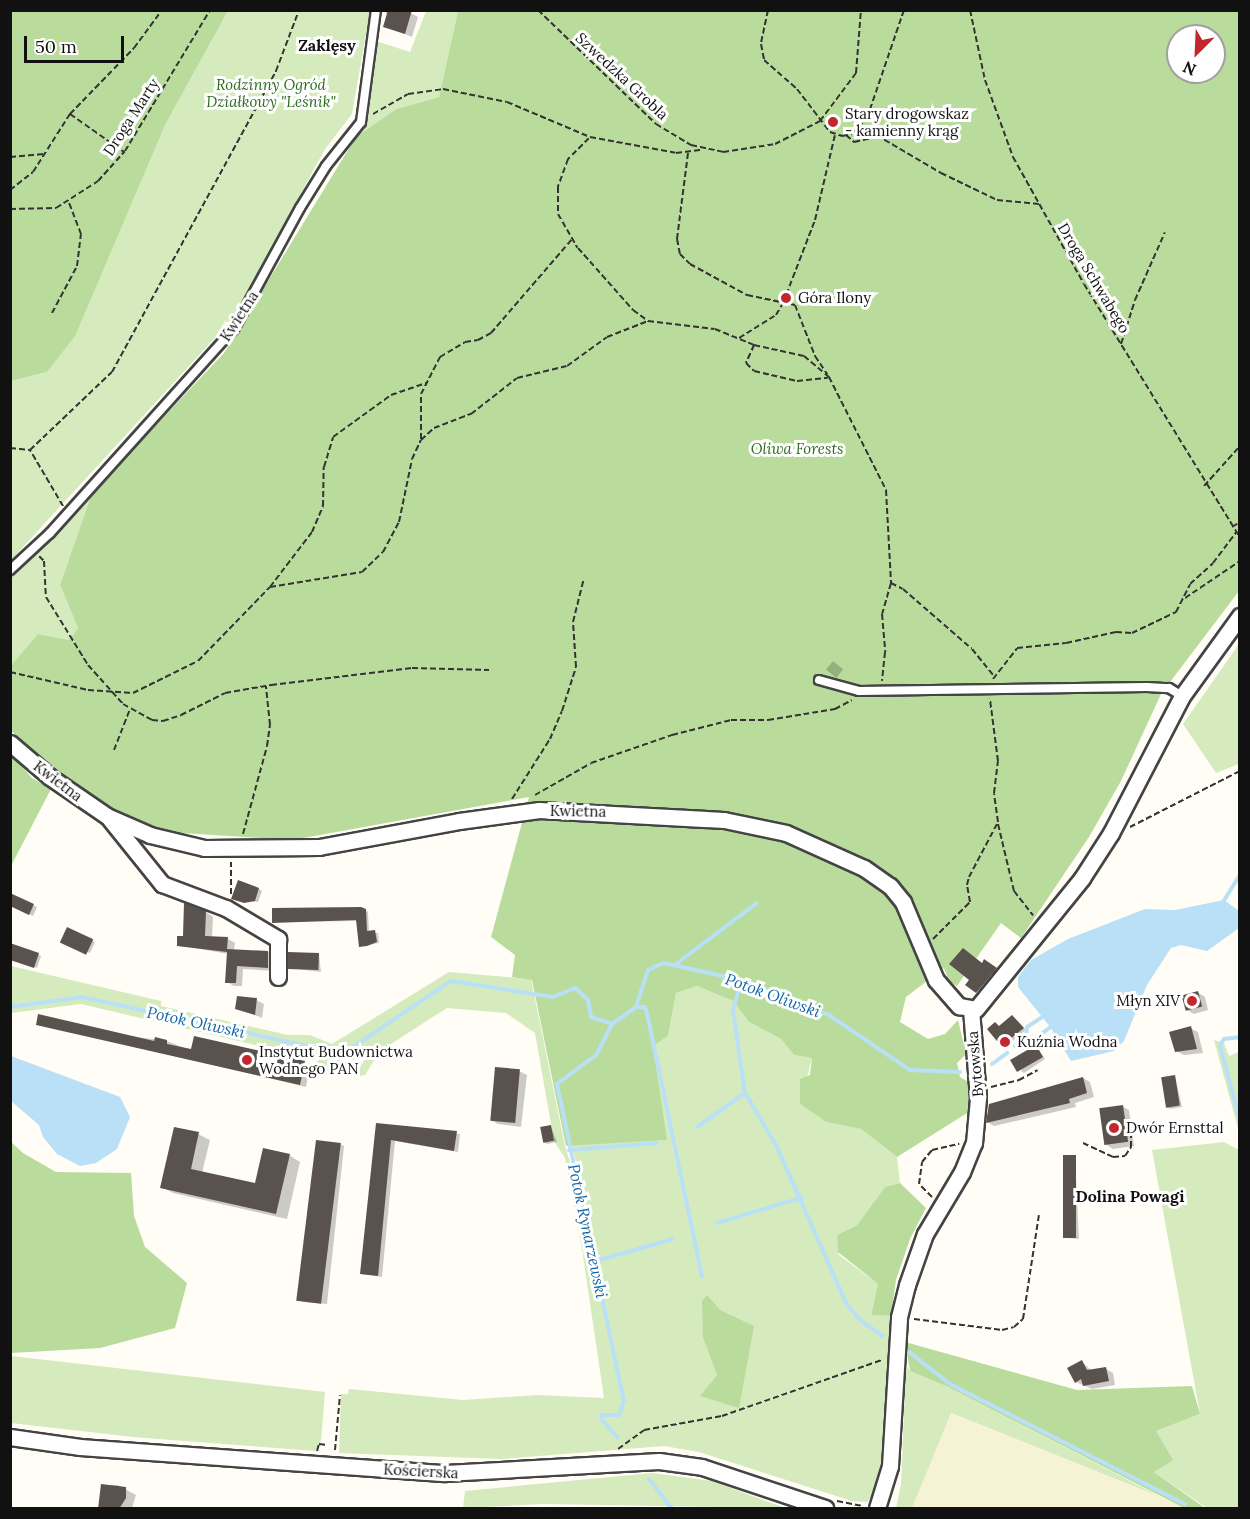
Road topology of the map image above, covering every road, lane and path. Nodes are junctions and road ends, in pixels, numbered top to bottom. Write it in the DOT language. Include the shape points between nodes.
graph roads {
  1 [pos="162,10"];
  2 [pos="210,10"];
  3 [pos="299,10"];
  4 [pos="376,10"];
  5 [pos="538,10"];
  6 [pos="768,10"];
  7 [pos="861,10"];
  8 [pos="904,10"];
  9 [pos="970,10"];
  10 [pos="70,114"];
  11 [pos="820,121"];
  12 [pos="361,122"];
  13 [pos="861,126"];
  14 [pos="835,134"];
  15 [pos="846,135"];
  16 [pos="880,136"];
  17 [pos="590,137"];
  18 [pos="704,150"];
  19 [pos="124,152"];
  20 [pos="688,153"];
  21 [pos="44,154"];
  22 [pos="10,157"];
  23 [pos="10,190"];
  24 [pos="69,203"];
  25 [pos="1039,204"];
  26 [pos="10,209"];
  27 [pos="1165,232"];
  28 [pos="572,239"];
  29 [pos="783,303"];
  30 [pos="52,313"];
  31 [pos="648,321"];
  32 [pos="739,338"];
  33 [pos="1120,344"];
  34 [pos="754,345"];
  35 [pos="830,377"];
  36 [pos="426,383"];
  37 [pos="421,440"];
  38 [pos="1239,446"];
  39 [pos="10,448"];
  40 [pos="30,450"];
  41 [pos="1204,486"];
  42 [pos="68,513"];
  43 [pos="1239,522"];
  44 [pos="1232,527"];
  45 [pos="1236,532"];
  46 [pos="1239,538"];
  47 [pos="27,555"];
  48 [pos="1239,561"];
  49 [pos="10,570"];
  50 [pos="584,578"];
  51 [pos="891,583"];
  52 [pos="270,587"];
  53 [pos="1184,599"];
  54 [pos="1239,616"];
  55 [pos="489,669"];
  56 [pos="10,672"];
  57 [pos="994,676"];
  58 [pos="819,680"];
  59 [pos="266,686"];
  60 [pos="989,689"];
  61 [pos="859,691"];
  62 [pos="882,691"];
  63 [pos="110,693"];
  64 [pos="1182,696"];
  65 [pos="130,709"];
  66 [pos="10,743"];
  67 [pos="114,750"];
  68 [pos="1239,771"];
  69 [pos="510,813"];
  70 [pos="107,816"];
  71 [pos="998,822"];
  72 [pos="1111,833"];
  73 [pos="242,849"];
  74 [pos="226,908"];
  75 [pos="1033,919"];
  76 [pos="921,951"];
  77 [pos="278,977"];
  78 [pos="970,1009"];
  79 [pos="1038,1070"];
  80 [pos="981,1086"];
  81 [pos="1131,1127"];
  82 [pos="974,1143"];
  83 [pos="1083,1143"];
  84 [pos="940,1206"];
  85 [pos="1039,1215"];
  86 [pos="899,1317"];
  87 [pos="897,1361"];
  88 [pos="340,1395"];
  89 [pos="10,1437"];
  90 [pos="338,1456"];
  91 [pos="616,1457"];
  92 [pos="825,1509"];
  93 [pos="877,1509"];
  1 -- 10 [label="path" via="134,48"];
  2 -- 19 [label="path, Droga Marty"];
  3 -- 40 [label="path" via="276,72 112,372"];
  4 -- 12 [label="lane, Kwietna"];
  5 -- 18 [label="path, Szwedzka Grobla" via="656,124"];
  6 -- 11 [label="path" via="761,53 774,71 797,89"];
  7 -- 11 [label="path, Szwedzka Grobla" via="856,73"];
  8 -- 13 [label="path" via="872,108"];
  9 -- 25 [label="path, Droga Schwabego" via="994,107 1013,157"];
  10 -- 19 [label="path"];
  10 -- 21 [label="path"];
  11 -- 14 [label="path"];
  11 -- 18 [label="path, Szwedzka Grobla" via="775,144 723,152"];
  12 -- 17 [label="path" via="408,94 443,88 507,102"];
  12 -- 42 [label="lane, Kwietna" via="310,191 234,329"];
  13 -- 15 [label="path"];
  13 -- 16 [label="path"];
  14 -- 15 [label="path"];
  14 -- 29 [label="path" via="815,220"];
  15 -- 16 [label="path" via="854,142"];
  16 -- 25 [label="path" via="940,174 997,200"];
  17 -- 20 [label="path"];
  17 -- 28 [label="path" via="572,153 558,187 558,214"];
  18 -- 20 [label="path"];
  19 -- 24 [label="path, Droga Marty" via="92,187"];
  20 -- 29 [label="path" via="677,239 681,254 690,264 747,295"];
  21 -- 22 [label="path"];
  21 -- 23 [label="path" via="33,172"];
  24 -- 26 [label="path, Droga Marty" via="56,208"];
  24 -- 30 [label="path" via="81,234 77,266"];
  25 -- 33 [label="path, Droga Schwabego"];
  27 -- 33 [label="path"];
  28 -- 31 [label="path" via="606,281"];
  28 -- 36 [label="path" via="491,333 440,357"];
  29 -- 32 [label="path" via="776,315"];
  29 -- 35 [label="path" via="795,304 815,356"];
  31 -- 32 [label="path" via="715,329"];
  31 -- 37 [label="path" via="607,337 567,366 517,378 471,414 434,428"];
  32 -- 34 [label="path"];
  33 -- 41 [label="path, Droga Schwabego"];
  34 -- 35 [label="path" via="804,356"];
  34 -- 35 [label="path" via="746,363 754,371 797,381"];
  35 -- 51 [label="path" via="886,490"];
  36 -- 37 [label="path" via="422,394"];
  36 -- 52 [label="path" via="391,395 333,437 324,466 321,511 309,537"];
  37 -- 52 [label="path" via="412,459 399,522 372,563 362,572"];
  38 -- 41 [label="path"];
  39 -- 40 [label="path"];
  40 -- 42 [label="path"];
  41 -- 44 [label="path, Droga Schwabego"];
  42 -- 47 [label="lane, Kwietna"];
  43 -- 44 [label="path"];
  44 -- 45 [label="path, Droga Schwabego"];
  45 -- 46 [label="path, Droga Schwabego"];
  45 -- 53 [label="path" via="1213,563 1190,584"];
  47 -- 49 [label="lane, Kwietna"];
  47 -- 63 [label="path" via="44,561 46,597"];
  48 -- 53 [label="path"];
  50 -- 69 [label="path" via="573,622 576,668 550,739"];
  51 -- 57 [label="path" via="972,649"];
  51 -- 62 [label="path" via="882,614"];
  52 -- 63 [label="path" via="198,662 133,693"];
  53 -- 57 [label="path" via="1176,612 1132,633 1116,632 1066,644 1017,648"];
  54 -- 64 [label="street, Bytowska"];
  55 -- 59 [label="path" via="412,668"];
  56 -- 63 [label="path"];
  57 -- 60 [label="path"];
  58 -- 61 [label="lane"];
  59 -- 65 [label="path" via="225,693 162,721"];
  59 -- 73 [label="path" via="270,725 267,746"];
  60 -- 62 [label="lane"];
  60 -- 64 [label="lane" via="1163,687"];
  60 -- 71 [label="path" via="998,761 994,793"];
  61 -- 62 [label="lane"];
  61 -- 69 [label="path" via="835,709 709,724 614,754 591,763"];
  63 -- 65 [label="path"];
  64 -- 72 [label="street, Bytowska"];
  65 -- 67 [label="path"];
  66 -- 70 [label="street, Kwietna" via="50,777"];
  68 -- 72 [label="path" via="1162,812"];
  69 -- 73 [label="street, Kwietna" via="351,844"];
  69 -- 76 [label="street, Kwietna" via="574,810 724,820 786,833 864,868 890,886 903,902"];
  70 -- 73 [label="street, Kwietna" via="180,844"];
  70 -- 74 [label="street, Kwietna" via="162,884"];
  71 -- 75 [label="path" via="1014,891 1032,911"];
  71 -- 76 [label="path" via="969,877 970,902"];
  72 -- 78 [label="street, Bytowska" via="1082,878 983,1004"];
  73 -- 74 [label="path" via="232,858 229,871 233,887"];
  74 -- 77 [label="street, Kwietna" via="278,939"];
  76 -- 78 [label="street, Kwietna" via="936,981 959,1006"];
  78 -- 80 [label="street, Bytowska"];
  79 -- 80 [label="path" via="1018,1080"];
  80 -- 82 [label="street, Bytowska"];
  81 -- 83 [label="path" via="1131,1147 1125,1156 1113,1156"];
  82 -- 84 [label="street, Bytowska" via="962,1172"];
  82 -- 84 [label="path" via="944,1145 932,1150 922,1162 919,1184"];
  84 -- 86 [label="street, Bytowska" via="914,1260"];
  85 -- 86 [label="path" via="1023,1319 1014,1327 1002,1330"];
  86 -- 87 [label="street, Bytowska"];
  87 -- 91 [label="path" via="872,1363 722,1416 644,1430 620,1443"];
  87 -- 93 [label="street, Bytowska" via="890,1466"];
  88 -- 90 [label="path" via="334,1447"];
  89 -- 92 [label="street, Kościerska" via="80,1447 445,1473 659,1461 702,1467"];
}
